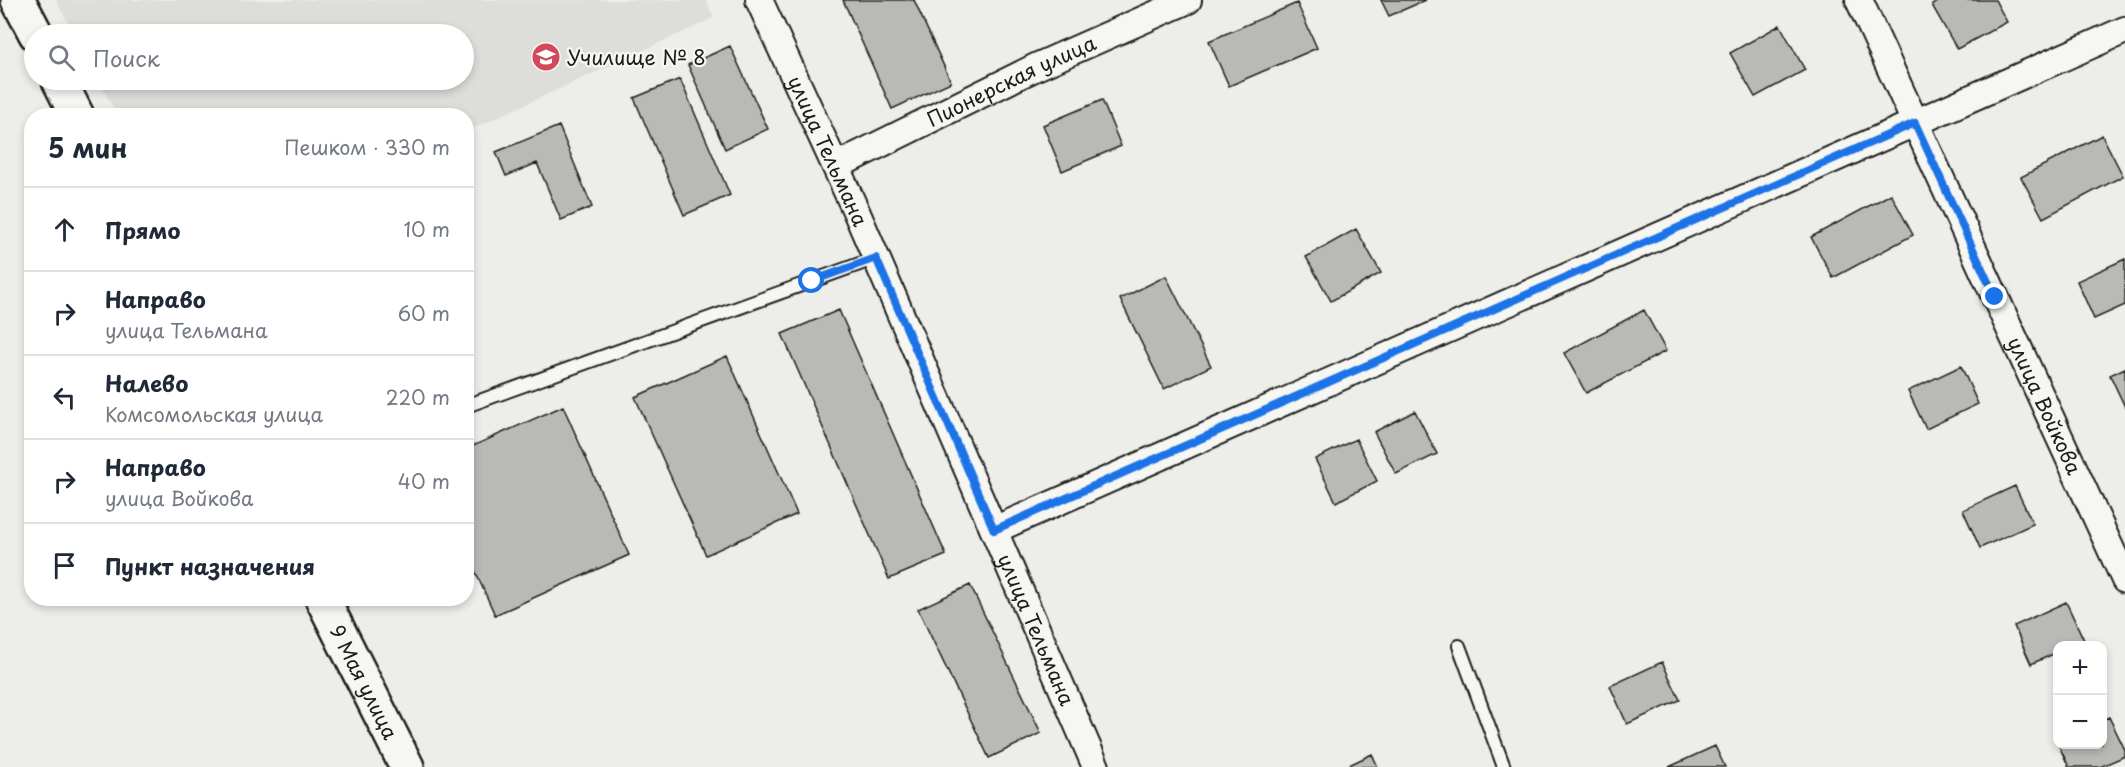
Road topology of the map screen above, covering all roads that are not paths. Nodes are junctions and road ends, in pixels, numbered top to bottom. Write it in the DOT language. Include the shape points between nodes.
graph roads {
  1 [pos="18,0"];
  2 [pos="759,0"];
  3 [pos="1188,0"];
  4 [pos="1858,0"];
  5 [pos="31,24"];
  6 [pos="2125,30"];
  7 [pos="64,90"];
  8 [pos="73,108"];
  9 [pos="1915,123"];
  10 [pos="836,166"];
  11 [pos="876,258"];
  12 [pos="474,403"];
  13 [pos="994,530"];
  14 [pos="2125,580"];
  15 [pos="326,606"];
  16 [pos="1459,646"];
  17 [pos="407,767"];
  18 [pos="1096,767"];
  19 [pos="1504,767"];
  1 -- 5 [label="main road"];
  2 -- 10 [label="street, улица Тельмана"];
  3 -- 10 [label="street, Пионерская улица" via="1036,67"];
  4 -- 9 [label="street, улица Войкова"];
  6 -- 9 [label="street"];
  7 -- 8 [label="main road"];
  9 -- 13 [label="street"];
  9 -- 14 [label="street, улица Войкова"];
  10 -- 11 [label="street, улица Тельмана"];
  11 -- 12 [label="lane"];
  11 -- 13 [label="street, улица Тельмана"];
  13 -- 18 [label="street, улица Тельмана"];
  15 -- 17 [label="main road, 9 Мая улица"];
  16 -- 19 [label="lane"];
}
